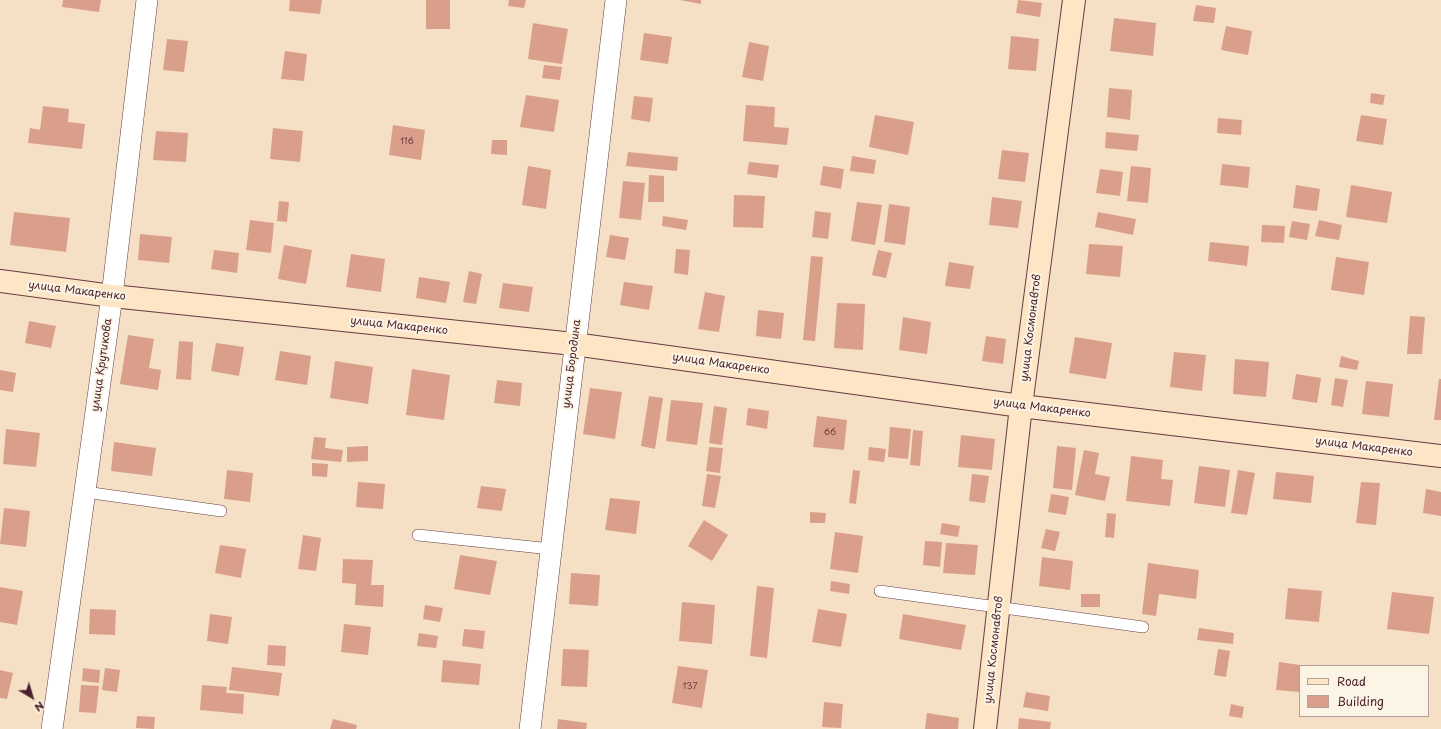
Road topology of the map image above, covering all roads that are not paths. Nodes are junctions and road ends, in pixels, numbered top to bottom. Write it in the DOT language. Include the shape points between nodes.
graph roads {
  1 [pos="147,0"];
  2 [pos="616,0"];
  3 [pos="1074,0"];
  4 [pos="0,281"];
  5 [pos="112,296"];
  6 [pos="574,344"];
  7 [pos="1021,406"];
  8 [pos="1441,456"];
  9 [pos="85,492"];
  10 [pos="221,510"];
  11 [pos="418,535"];
  12 [pos="551,549"];
  13 [pos="880,591"];
  14 [pos="998,607"];
  15 [pos="1143,628"];
  16 [pos="52,729"];
  17 [pos="530,729"];
  18 [pos="985,729"];
  1 -- 5 [label="street, улица Крутикова"];
  2 -- 6 [label="street, улица Бородина"];
  3 -- 7 [label="street, улица Космонавтов"];
  4 -- 5 [label="street, улица Макаренко"];
  5 -- 6 [label="street, улица Макаренко"];
  5 -- 9 [label="street, улица Крутикова"];
  6 -- 7 [label="street, улица Макаренко"];
  6 -- 12 [label="street, улица Бородина"];
  7 -- 8 [label="street, улица Макаренко"];
  7 -- 14 [label="street, улица Космонавтов"];
  9 -- 10 [label="lane"];
  9 -- 16 [label="street, улица Крутикова"];
  11 -- 12 [label="lane"];
  12 -- 17 [label="street, улица Бородина"];
  13 -- 14 [label="lane"];
  14 -- 15 [label="lane"];
  14 -- 18 [label="street, улица Космонавтов"];
}
